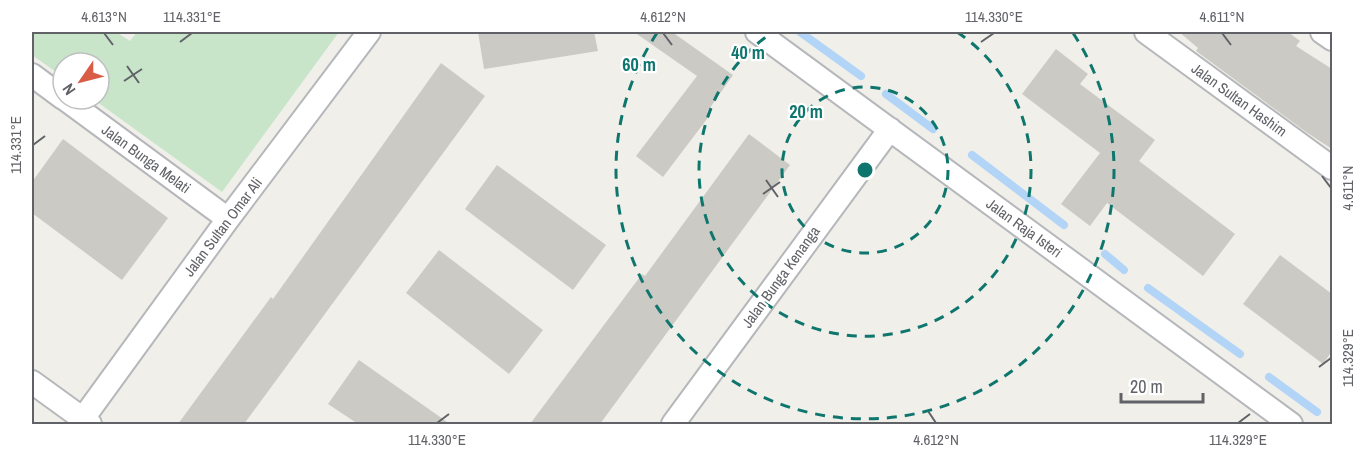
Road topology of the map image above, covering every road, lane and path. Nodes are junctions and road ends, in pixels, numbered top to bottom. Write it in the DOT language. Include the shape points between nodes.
graph roads {
  1 [pos="369,32"];
  2 [pos="758,32"];
  3 [pos="1146,32"];
  4 [pos="1322,32"];
  5 [pos="1332,39"];
  6 [pos="32,75"];
  7 [pos="51,89"];
  8 [pos="82,111"];
  9 [pos="890,129"];
  10 [pos="1332,168"];
  11 [pos="228,219"];
  12 [pos="32,382"];
  13 [pos="84,423"];
  14 [pos="673,424"];
  15 [pos="1291,424"];
  1 -- 11 [label="street, Jalan Sultan Omar Ali"];
  2 -- 9 [label="street, Jalan Raja Isteri"];
  3 -- 10 [label="street, Jalan Sultan Hashim"];
  4 -- 5 [label="street"];
  6 -- 7 [label="street, Jalan Bunga Melati"];
  8 -- 11 [label="street, Jalan Bunga Melati"];
  9 -- 14 [label="street, Jalan Bunga Kenanga"];
  9 -- 15 [label="street, Jalan Raja Isteri"];
  11 -- 13 [label="street, Jalan Sultan Omar Ali"];
  12 -- 13 [label="street"];
}
